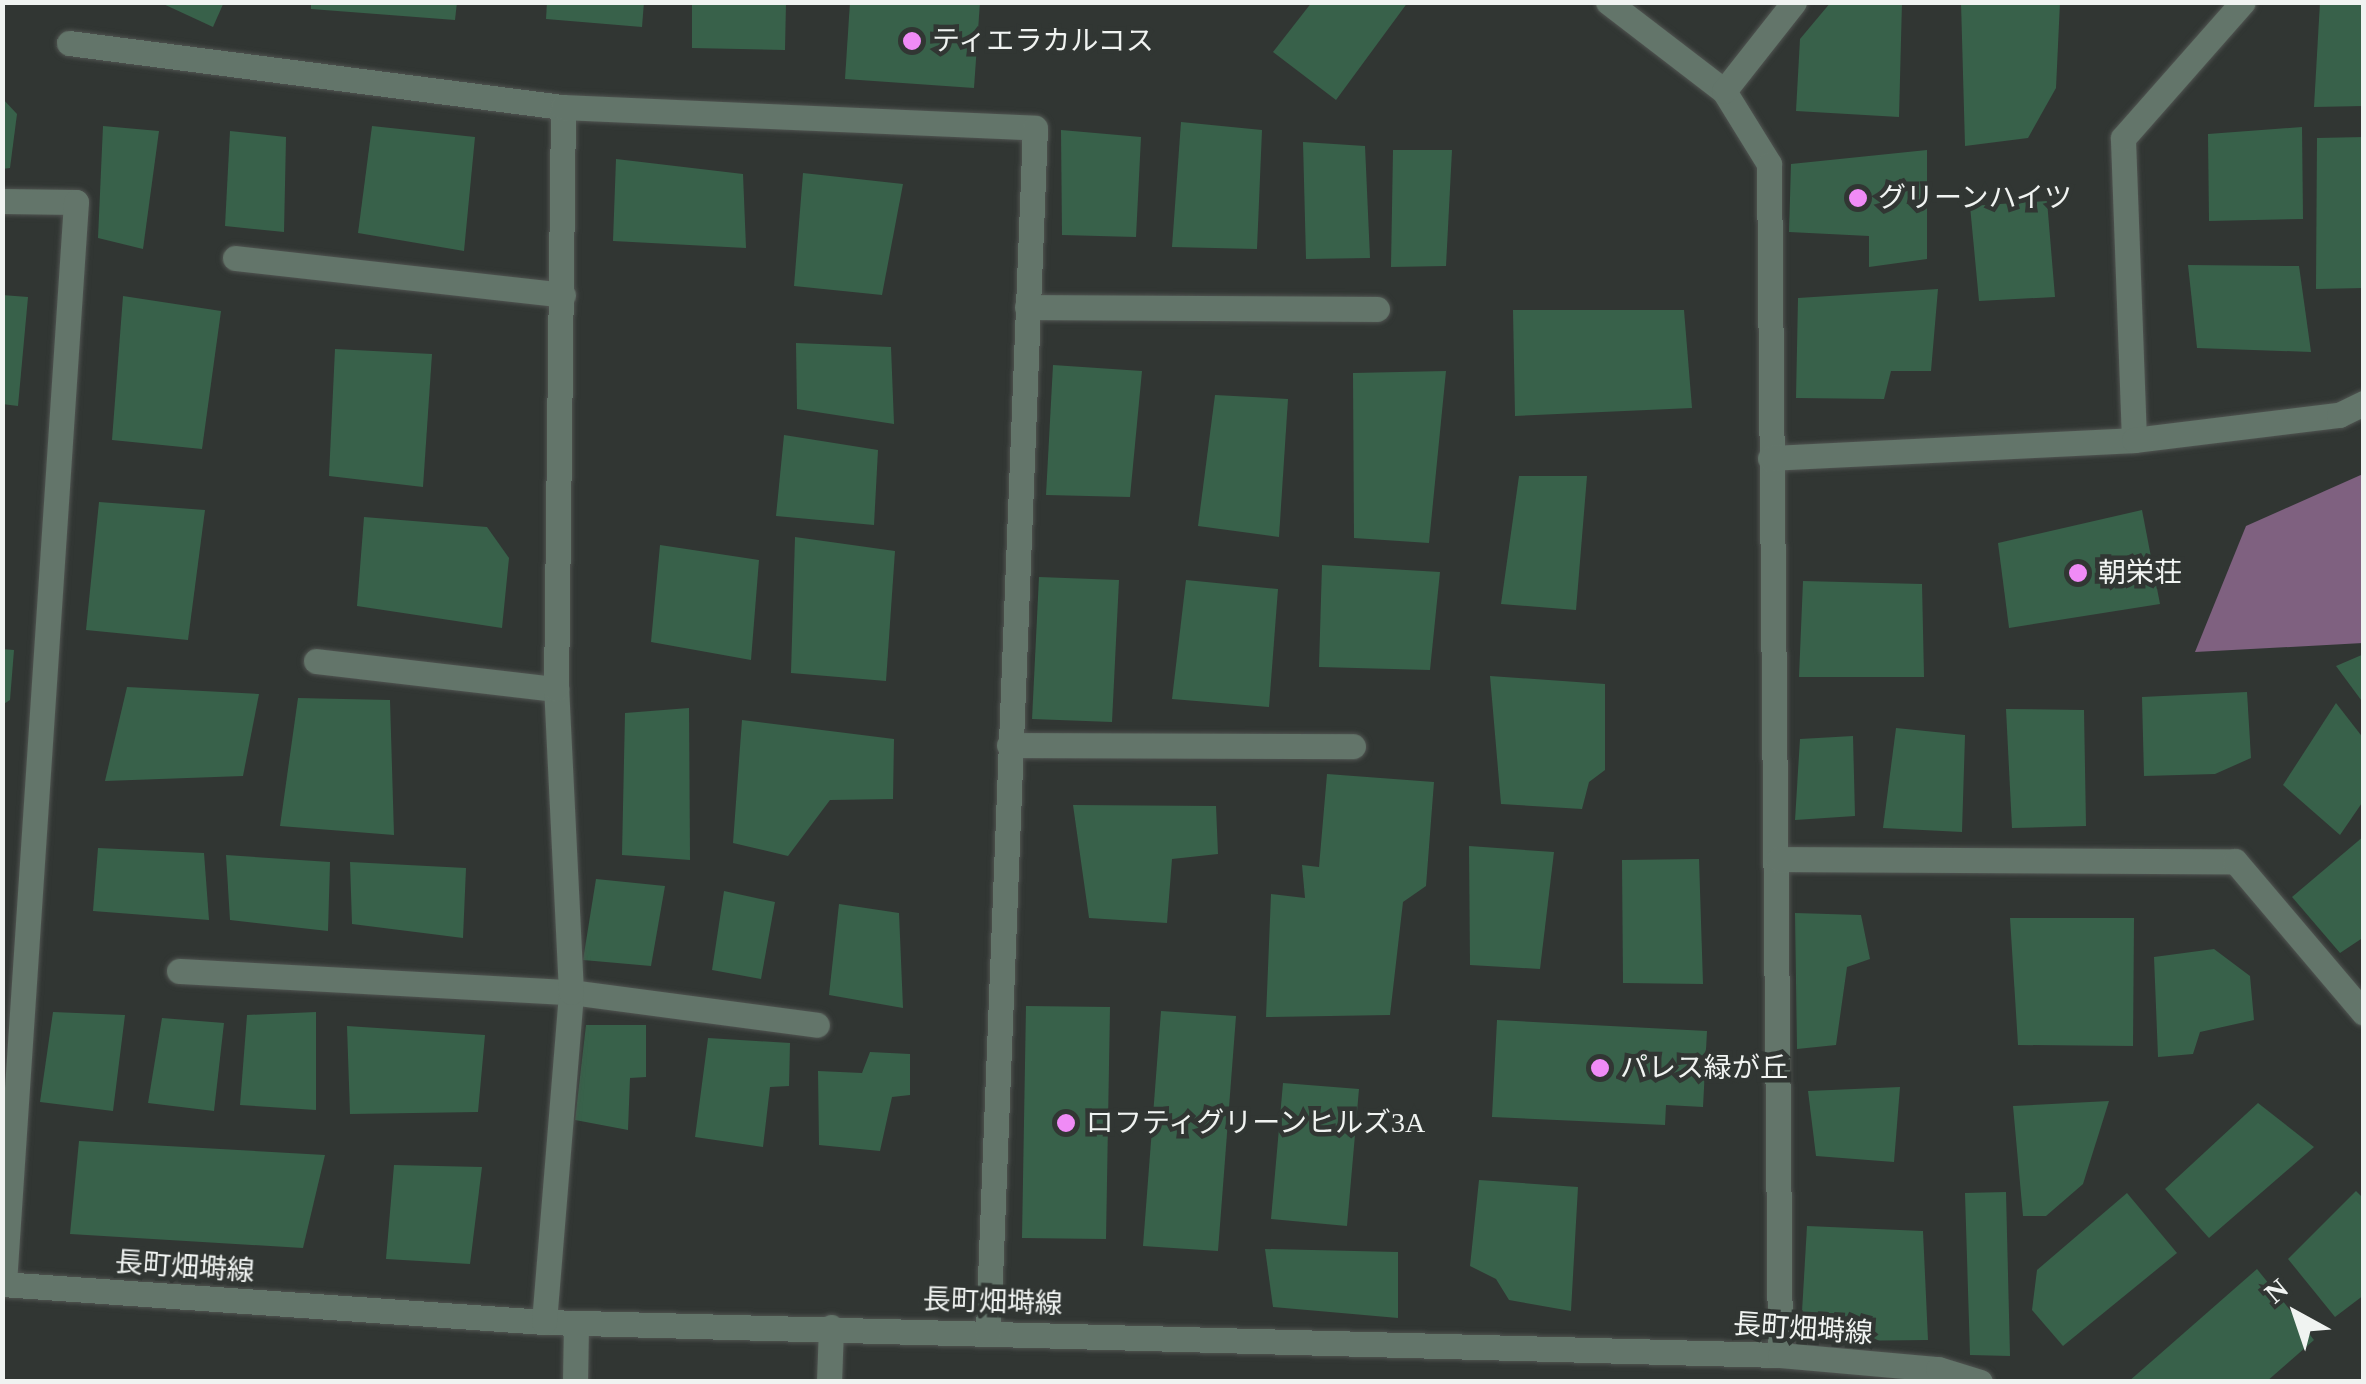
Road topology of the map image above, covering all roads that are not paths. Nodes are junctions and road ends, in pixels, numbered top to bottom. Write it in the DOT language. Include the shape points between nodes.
graph roads {
  1 [pos="1608,2"];
  2 [pos="1794,2"];
  3 [pos="2243,2"];
  4 [pos="68,42"];
  5 [pos="1724,91"];
  6 [pos="563,108"];
  7 [pos="2,202"];
  8 [pos="235,258"];
  9 [pos="562,295"];
  10 [pos="1027,307"];
  11 [pos="1378,309"];
  12 [pos="2364,404"];
  13 [pos="2134,440"];
  14 [pos="1770,458"];
  15 [pos="316,661"];
  16 [pos="556,689"];
  17 [pos="1009,745"];
  18 [pos="1353,746"];
  19 [pos="1778,859"];
  20 [pos="179,971"];
  21 [pos="570,992"];
  22 [pos="2364,1013"];
  23 [pos="817,1025"];
  24 [pos="3,1284"];
  25 [pos="544,1322"];
  26 [pos="576,1323"];
  27 [pos="831,1327"];
  28 [pos="988,1332"];
  29 [pos="1780,1355"];
  30 [pos="574,1382"];
  31 [pos="828,1382"];
  32 [pos="1980,1382"];
  1 -- 5 [label="street"];
  2 -- 5 [label="street"];
  3 -- 13 [label="street" via="2124,138"];
  4 -- 6 [label="street"];
  5 -- 14 [label="street" via="1769,164"];
  6 -- 9 [label="street"];
  6 -- 10 [label="street" via="1034,128"];
  7 -- 24 [label="street" via="76,202"];
  8 -- 9 [label="street"];
  9 -- 16 [label="street"];
  10 -- 11 [label="street"];
  10 -- 17 [label="street"];
  12 -- 13 [label="street" via="2339,415"];
  13 -- 14 [label="street"];
  14 -- 19 [label="street"];
  15 -- 16 [label="street"];
  16 -- 21 [label="street"];
  17 -- 18 [label="street"];
  17 -- 28 [label="street"];
  19 -- 22 [label="street" via="2235,862"];
  19 -- 29 [label="street"];
  20 -- 21 [label="street"];
  21 -- 23 [label="street"];
  21 -- 25 [label="street"];
  24 -- 25 [label="street, 長町畑塒線"];
  25 -- 26 [label="street, 長町畑塒線"];
  26 -- 27 [label="street, 長町畑塒線"];
  26 -- 30 [label="street"];
  27 -- 28 [label="street, 長町畑塒線"];
  27 -- 31 [label="street"];
  28 -- 29 [label="street, 長町畑塒線"];
  29 -- 32 [label="street, 長町畑塒線" via="1938,1370"];
}
